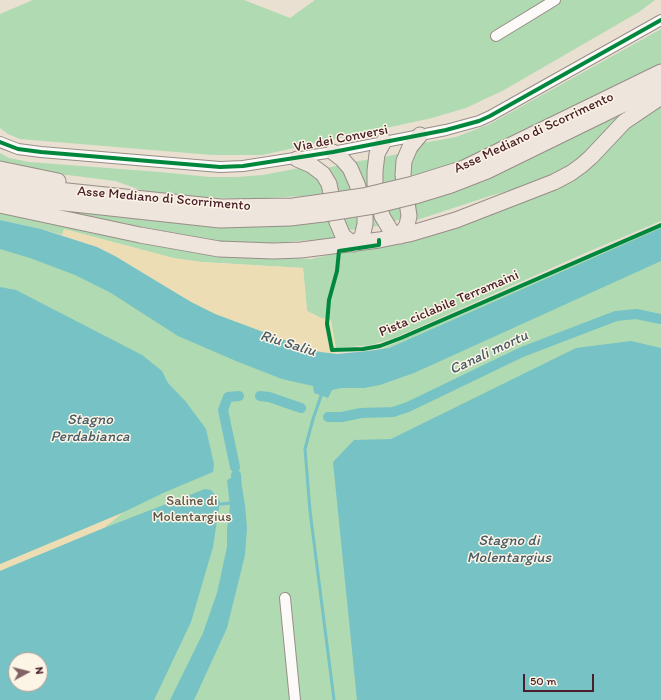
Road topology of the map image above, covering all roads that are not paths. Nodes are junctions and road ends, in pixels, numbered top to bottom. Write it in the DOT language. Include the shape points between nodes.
graph roads {
  1 [pos="554,0"];
  2 [pos="661,20"];
  3 [pos="496,36"];
  4 [pos="661,72"];
  5 [pos="661,86"];
  6 [pos="661,97"];
  7 [pos="420,135"];
  8 [pos="384,141"];
  9 [pos="0,142"];
  10 [pos="333,152"];
  11 [pos="297,159"];
  12 [pos="0,169"];
  13 [pos="0,184"];
  14 [pos="414,190"];
  15 [pos="73,191"];
  16 [pos="0,196"];
  17 [pos="0,205"];
  18 [pos="323,208"];
  19 [pos="400,236"];
  20 [pos="354,244"];
  21 [pos="285,598"];
  22 [pos="296,700"];
  1 -- 3 [label="street"];
  2 -- 7 [label="street, Via dei Conversi" via="490,116 465,125"];
  4 -- 14 [label="highway, Asse Mediano di Scorrimento"];
  5 -- 14 [label="highway, Asse Mediano di Scorrimento" via="487,171 451,185"];
  6 -- 19 [label="highway" via="624,122 591,157 571,173 456,220"];
  7 -- 8 [label="street, Via dei Conversi"];
  7 -- 19 [label="highway" via="404,160 403,175 410,216"];
  8 -- 10 [label="street, Via dei Conversi"];
  8 -- 19 [label="highway" via="377,154 375,184 382,216 391,231"];
  9 -- 11 [label="street, Via dei Conversi" via="18,149 41,152 220,167"];
  10 -- 11 [label="street, Via dei Conversi"];
  10 -- 20 [label="highway" via="350,168 364,211 362,238"];
  11 -- 20 [label="highway" via="323,174 329,184 337,222 343,236"];
  12 -- 15 [label="highway" via="63,182"];
  13 -- 15 [label="highway, Asse Mediano di Scorrimento"];
  14 -- 18 [label="highway, Asse Mediano di Scorrimento, bridge" via="374,206"];
  15 -- 18 [label="highway, Asse Mediano di Scorrimento" via="220,207"];
  16 -- 18 [label="highway, Asse Mediano di Scorrimento" via="220,220 290,218"];
  17 -- 20 [label="highway" via="219,249 301,250"];
  19 -- 20 [label="highway"];
  21 -- 22 [label="street"];
}
